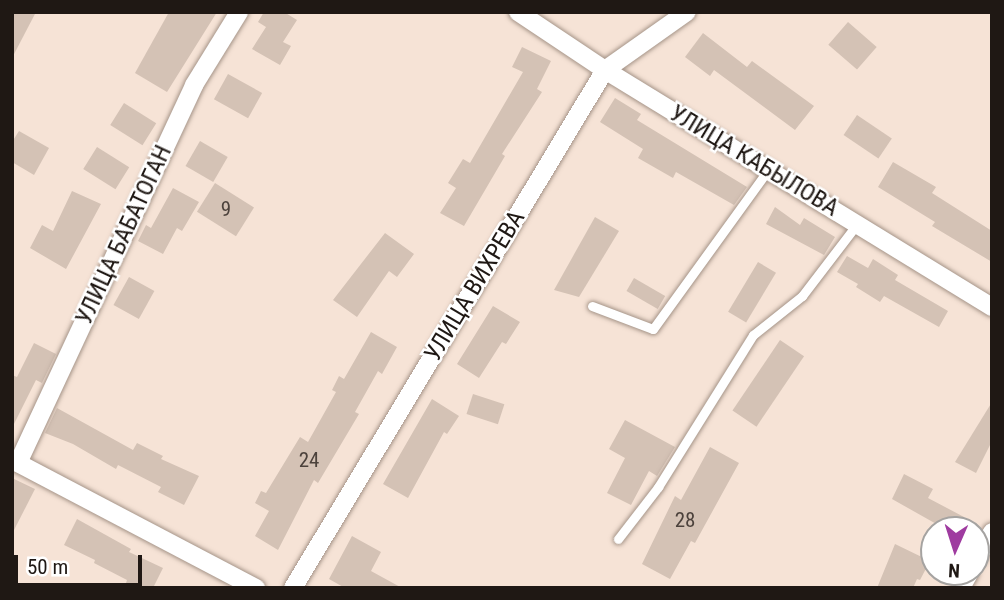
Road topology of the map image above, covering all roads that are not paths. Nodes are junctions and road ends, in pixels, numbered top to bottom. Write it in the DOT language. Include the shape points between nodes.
graph roads {
  1 [pos="239,12"];
  2 [pos="518,12"];
  3 [pos="687,12"];
  4 [pos="605,70"];
  5 [pos="768,170"];
  6 [pos="857,224"];
  7 [pos="592,306"];
  8 [pos="992,307"];
  9 [pos="15,462"];
  10 [pos="618,539"];
  11 [pos="256,588"];
  12 [pos="293,588"];
  1 -- 9 [label="street, УЛИЦА БАБАТОГАН" via="194,85"];
  2 -- 4 [label="street, УЛИЦА КАБЫЛОВА"];
  3 -- 4 [label="street, УЛИЦА ВИХРЕВА"];
  4 -- 5 [label="street, УЛИЦА КАБЫЛОВА"];
  4 -- 12 [label="street, УЛИЦА ВИХРЕВА"];
  5 -- 6 [label="street, УЛИЦА КАБЫЛОВА"];
  5 -- 7 [label="lane" via="653,329"];
  6 -- 8 [label="street, УЛИЦА КАБЫЛОВА"];
  6 -- 10 [label="lane" via="802,296 753,335 658,486"];
  9 -- 11 [label="street"];
}
